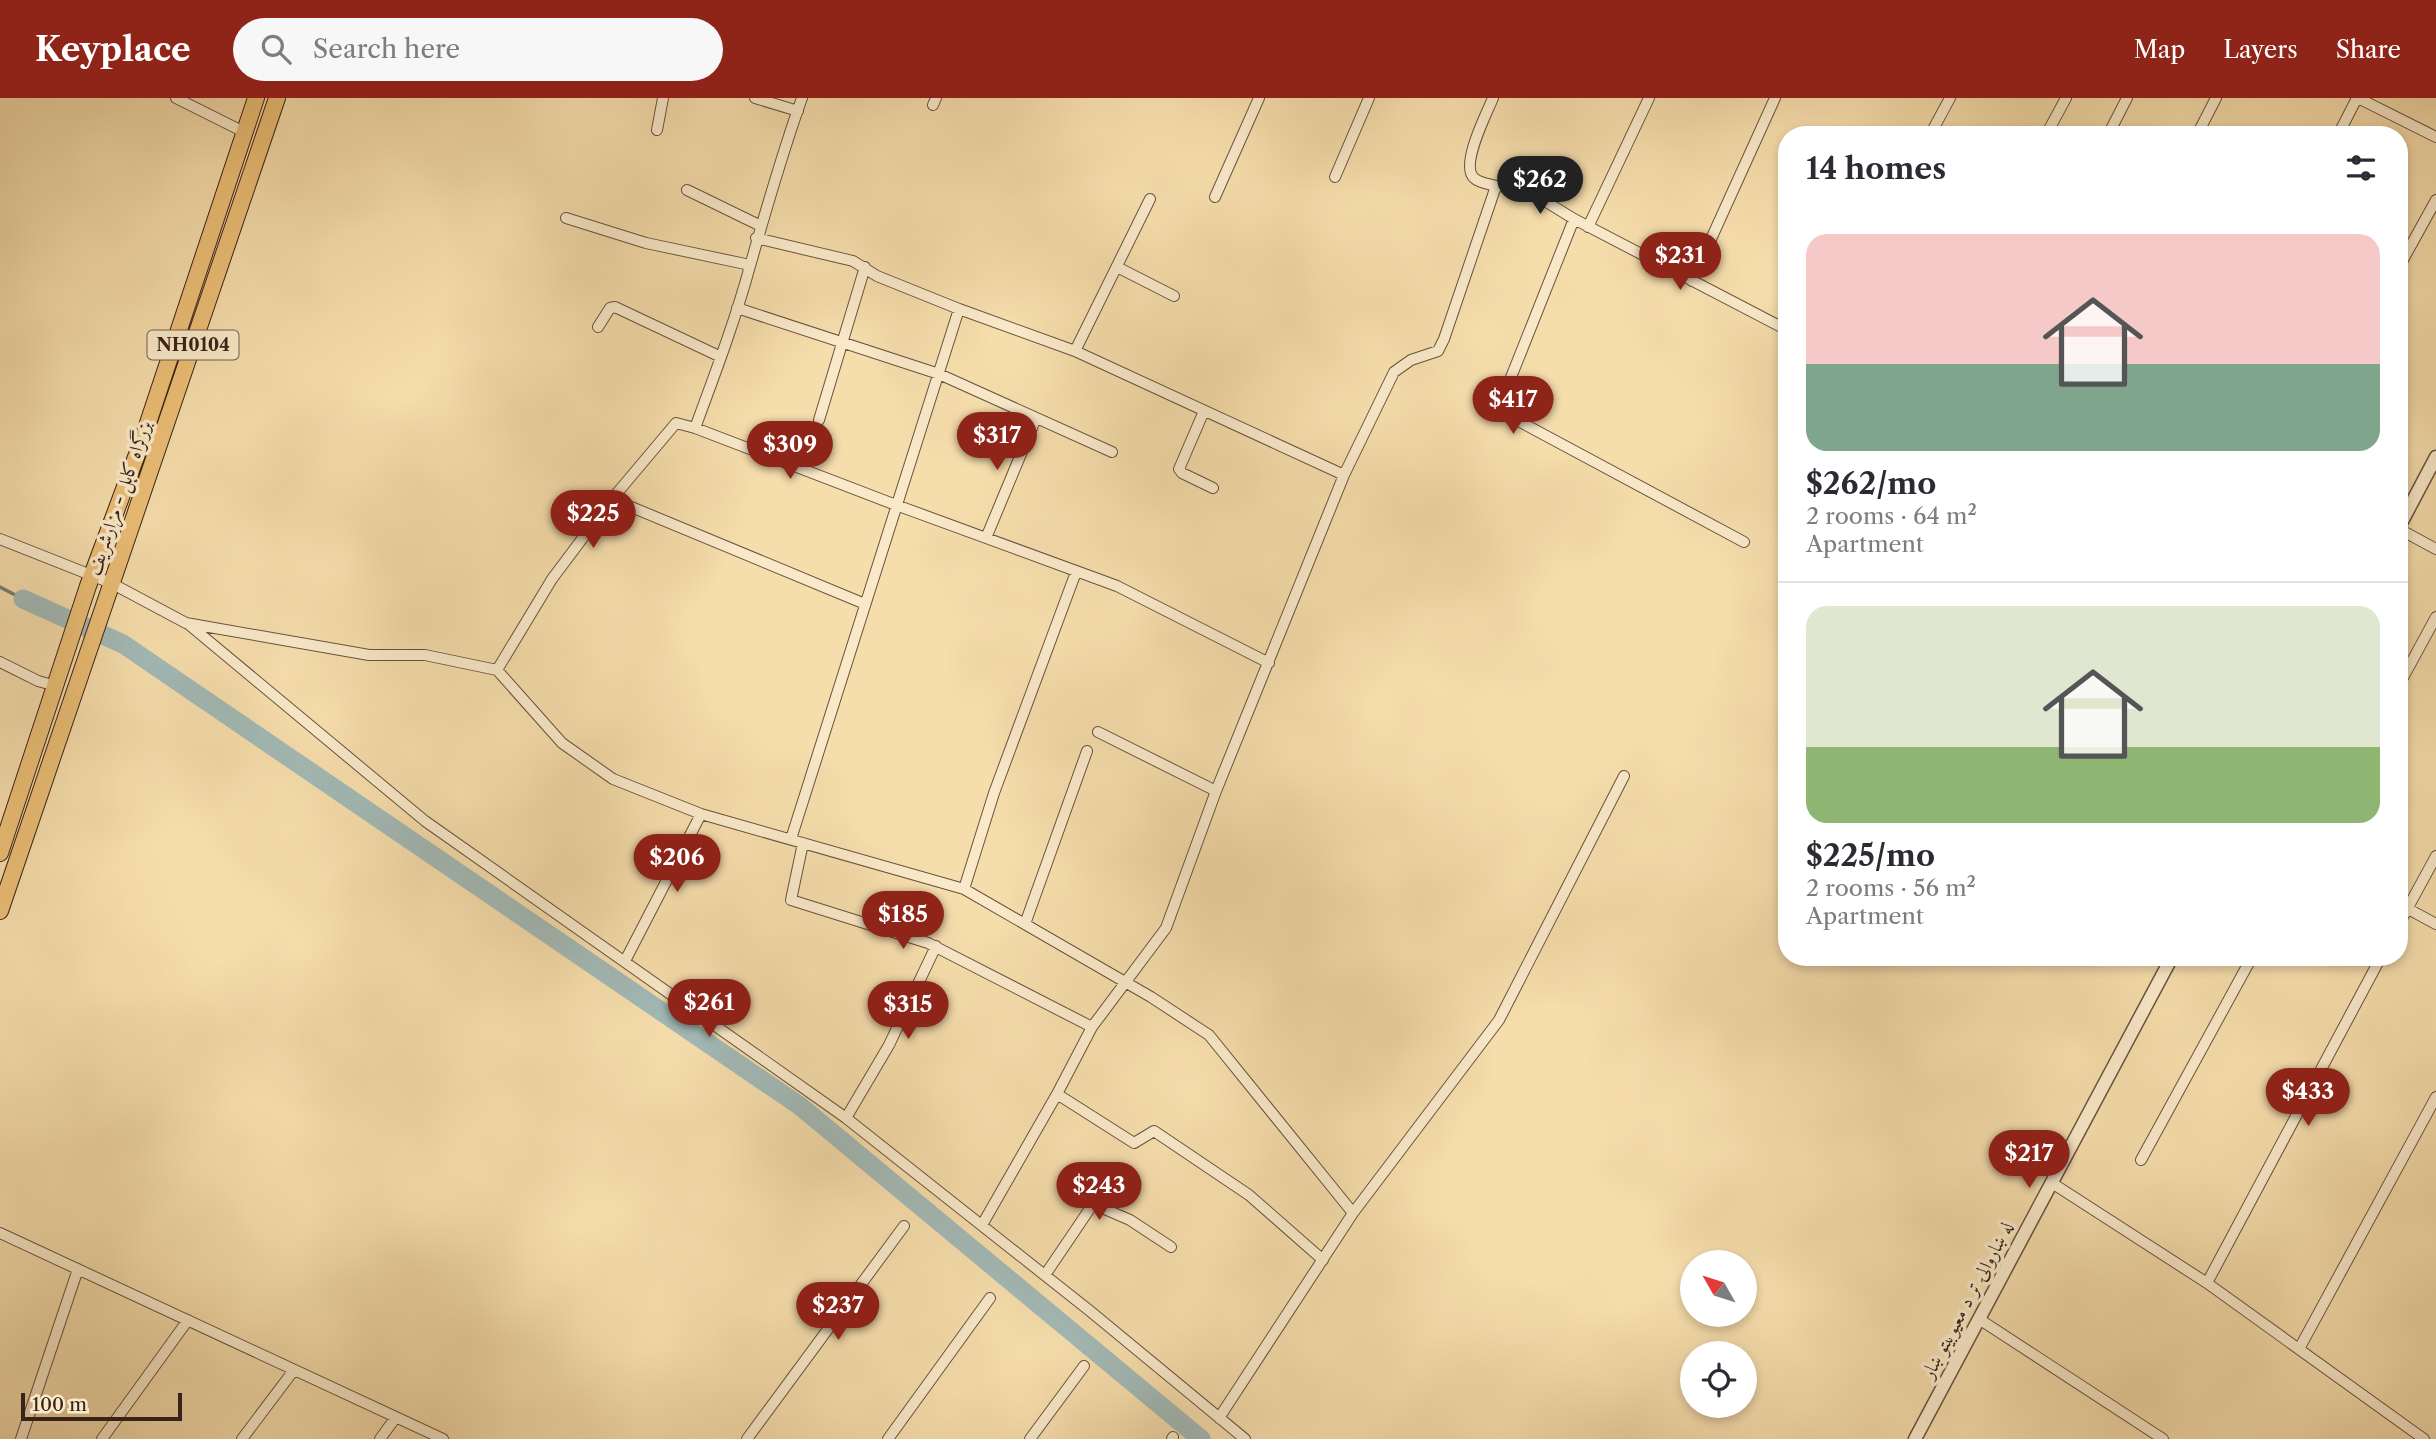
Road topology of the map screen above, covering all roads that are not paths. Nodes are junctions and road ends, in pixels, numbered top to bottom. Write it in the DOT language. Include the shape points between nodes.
graph roads {
  1 [pos="176,98"];
  2 [pos="256,98"];
  3 [pos="277,98"];
  4 [pos="663,98"];
  5 [pos="755,98"];
  6 [pos="802,98"];
  7 [pos="1259,98"];
  8 [pos="1369,98"];
  9 [pos="1493,98"];
  10 [pos="1649,98"];
  11 [pos="1774,98"];
  12 [pos="1950,98"];
  13 [pos="2066,98"];
  14 [pos="2127,98"];
  15 [pos="2216,98"];
  16 [pos="2357,98"];
  17 [pos="797,111"];
  18 [pos="1935,126"];
  19 [pos="2051,126"];
  20 [pos="2113,126"];
  21 [pos="2202,126"];
  22 [pos="2343,126"];
  23 [pos="657,130"];
  24 [pos="244,132"];
  25 [pos="2436,137"];
  26 [pos="1335,177"];
  27 [pos="1496,186"];
  28 [pos="687,190"];
  29 [pos="1216,198"];
  30 [pos="1150,199"];
  31 [pos="2436,200"];
  32 [pos="566,218"];
  33 [pos="1574,219"];
  34 [pos="761,226"];
  35 [pos="1588,227"];
  36 [pos="756,238"];
  37 [pos="2408,251"];
  38 [pos="750,265"];
  39 [pos="865,267"];
  40 [pos="1116,267"];
  41 [pos="1692,281"];
  42 [pos="1174,296"];
  43 [pos="737,308"];
  44 [pos="959,309"];
  45 [pos="1778,325"];
  46 [pos="598,327"];
  47 [pos="844,341"];
  48 [pos="1075,351"];
  49 [pos="721,357"];
  50 [pos="939,374"];
  51 [pos="1204,411"];
  52 [pos="1036,418"];
  53 [pos="819,420"];
  54 [pos="695,428"];
  55 [pos="1112,452"];
  56 [pos="2436,457"];
  57 [pos="1344,475"];
  58 [pos="1213,488"];
  59 [pos="612,499"];
  60 [pos="895,505"];
  61 [pos="2408,511"];
  62 [pos="2408,533"];
  63 [pos="986,538"];
  64 [pos="0,539"];
  65 [pos="1744,542"];
  66 [pos="2436,549"];
  67 [pos="1076,572"];
  68 [pos="90,581"];
  69 [pos="110,588"];
  70 [pos="865,604"];
  71 [pos="2436,617"];
  72 [pos="186,622"];
  73 [pos="0,662"];
  74 [pos="1269,663"];
  75 [pos="2408,668"];
  76 [pos="497,670"];
  77 [pos="56,686"];
  78 [pos="1098,732"];
  79 [pos="1087,751"];
  80 [pos="1624,776"];
  81 [pos="1216,791"];
  82 [pos="702,814"];
  83 [pos="791,839"];
  84 [pos="803,843"];
  85 [pos="0,853"];
  86 [pos="2436,856"];
  87 [pos="964,890"];
  88 [pos="2408,898"];
  89 [pos="2408,909"];
  90 [pos="0,911"];
  91 [pos="1025,924"];
  92 [pos="2436,924"];
  93 [pos="936,946"];
  94 [pos="625,961"];
  95 [pos="2167,966"];
  96 [pos="2247,966"];
  97 [pos="2376,966"];
  98 [pos="1125,983"];
  99 [pos="1092,1027"];
  100 [pos="1057,1094"];
  101 [pos="2436,1097"];
  102 [pos="846,1118"];
  103 [pos="2141,1160"];
  104 [pos="2052,1183"];
  105 [pos="1353,1213"];
  106 [pos="982,1225"];
  107 [pos="904,1226"];
  108 [pos="0,1233"];
  109 [pos="1171,1247"];
  110 [pos="1323,1260"];
  111 [pos="78,1269"];
  112 [pos="1045,1275"];
  113 [pos="2207,1283"];
  114 [pos="990,1298"];
  115 [pos="1979,1319"];
  116 [pos="188,1321"];
  117 [pos="2299,1349"];
  118 [pos="1084,1366"];
  119 [pos="294,1370"];
  120 [pos="396,1417"];
  121 [pos="1219,1418"];
  122 [pos="21,1439"];
  123 [pos="102,1439"];
  124 [pos="242,1439"];
  125 [pos="380,1439"];
  126 [pos="443,1439"];
  127 [pos="747,1439"];
  128 [pos="888,1439"];
  129 [pos="1030,1439"];
  130 [pos="1245,1439"];
  131 [pos="1915,1439"];
  132 [pos="2163,1439"];
  133 [pos="2424,1439"];
  1 -- 24 [label="street"];
  2 -- 24 [label="highway, بزرگراه کابل - مزارشریف / NH0104"];
  3 -- 69 [label="highway, بزرگراه کابل - مزارشریف / NH0104"];
  4 -- 23 [label="street"];
  5 -- 17 [label="street"];
  6 -- 17 [label="street"];
  7 -- 29 [label="street"];
  8 -- 26 [label="street"];
  9 -- 27 [label="street" via="1469,159 1469,171 1476,180"];
  10 -- 35 [label="street"];
  11 -- 41 [label="street"];
  12 -- 18 [label="street"];
  13 -- 19 [label="street"];
  14 -- 20 [label="street"];
  15 -- 21 [label="street"];
  16 -- 22 [label="street"];
  16 -- 25 [label="street"];
  17 -- 34 [label="street"];
  24 -- 68 [label="highway, بزرگراه کابل - مزارشریف / NH0104" via="142,441"];
  27 -- 33 [label="street" via="1518,187"];
  27 -- 57 [label="street" via="1444,339 1437,351 1394,372"];
  28 -- 34 [label="street"];
  30 -- 40 [label="street"];
  31 -- 37 [label="street"];
  32 -- 38 [label="street" via="646,243"];
  33 -- 35 [label="street"];
  33 -- 65 [label="street" via="1498,410"];
  34 -- 36 [label="street"];
  35 -- 41 [label="street"];
  36 -- 38 [label="street"];
  36 -- 39 [label="street"];
  38 -- 43 [label="street"];
  39 -- 44 [label="street"];
  39 -- 47 [label="street"];
  40 -- 42 [label="street"];
  40 -- 48 [label="street"];
  41 -- 45 [label="street"];
  43 -- 47 [label="street"];
  43 -- 49 [label="street"];
  44 -- 48 [label="street"];
  44 -- 50 [label="street"];
  46 -- 49 [label="street" via="615,307"];
  47 -- 50 [label="street"];
  47 -- 53 [label="street"];
  48 -- 51 [label="street"];
  49 -- 54 [label="street"];
  50 -- 52 [label="street"];
  50 -- 60 [label="street"];
  51 -- 57 [label="street"];
  51 -- 58 [label="street" via="1179,469"];
  52 -- 55 [label="street"];
  52 -- 63 [label="street"];
  54 -- 59 [label="street" via="674,424"];
  54 -- 60 [label="street"];
  56 -- 61 [label="street"];
  57 -- 74 [label="street"];
  59 -- 70 [label="street"];
  59 -- 76 [label="street" via="552,579"];
  60 -- 63 [label="street"];
  60 -- 70 [label="street"];
  62 -- 66 [label="street"];
  63 -- 67 [label="street"];
  64 -- 68 [label="street"];
  67 -- 74 [label="street" via="1117,586"];
  67 -- 87 [label="street" via="994,793"];
  68 -- 69 [label="street"];
  68 -- 77 [label="highway, بزرگراه کابل - مزارشریف / NH0104"];
  69 -- 72 [label="street"];
  69 -- 90 [label="highway, بزرگراه کابل - مزارشریف / NH0104"];
  70 -- 83 [label="street"];
  71 -- 75 [label="street"];
  72 -- 76 [label="street" via="369,656 425,655"];
  72 -- 94 [label="street" via="425,821"];
  73 -- 77 [label="street"];
  74 -- 81 [label="street"];
  76 -- 82 [label="street" via="562,743 603,772"];
  77 -- 85 [label="highway, بزرگراه کابل - مزارشریف / NH0104"];
  78 -- 81 [label="street"];
  79 -- 91 [label="street"];
  80 -- 105 [label="street" via="1499,1020"];
  81 -- 98 [label="street" via="1167,928"];
  82 -- 83 [label="street"];
  82 -- 94 [label="street"];
  83 -- 84 [label="street"];
  84 -- 87 [label="street"];
  84 -- 93 [label="street" via="791,900"];
  86 -- 88 [label="street"];
  87 -- 91 [label="street"];
  89 -- 92 [label="street"];
  91 -- 98 [label="street"];
  93 -- 99 [label="street"];
  93 -- 102 [label="street" via="889,1045"];
  94 -- 102 [label="street"];
  95 -- 104 [label="street, له ښاروالۍ تر د معیوبیتو ښار"];
  96 -- 103 [label="street"];
  97 -- 113 [label="street"];
  98 -- 99 [label="street"];
  98 -- 105 [label="street" via="1209,1035"];
  99 -- 100 [label="street"];
  100 -- 106 [label="street"];
  100 -- 110 [label="street" via="1134,1143 1154,1131 1249,1195"];
  101 -- 117 [label="street"];
  102 -- 106 [label="street"];
  104 -- 113 [label="street"];
  104 -- 115 [label="street, له ښاروالۍ تر د معیوبیتو ښار"];
  105 -- 110 [label="street"];
  106 -- 112 [label="street"];
  107 -- 127 [label="street"];
  108 -- 111 [label="street"];
  109 -- 112 [label="street" via="1130,1220 1093,1204"];
  110 -- 121 [label="street"];
  111 -- 116 [label="street"];
  111 -- 122 [label="street"];
  112 -- 121 [label="street"];
  113 -- 117 [label="street"];
  114 -- 128 [label="street"];
  115 -- 131 [label="street, له ښاروالۍ تر د معیوبیتو ښار"];
  115 -- 132 [label="street"];
  116 -- 119 [label="street"];
  116 -- 123 [label="street"];
  117 -- 133 [label="street"];
  118 -- 129 [label="street"];
  119 -- 120 [label="street"];
  119 -- 124 [label="street"];
  120 -- 125 [label="street"];
  120 -- 126 [label="street"];
  121 -- 130 [label="street"];
}
